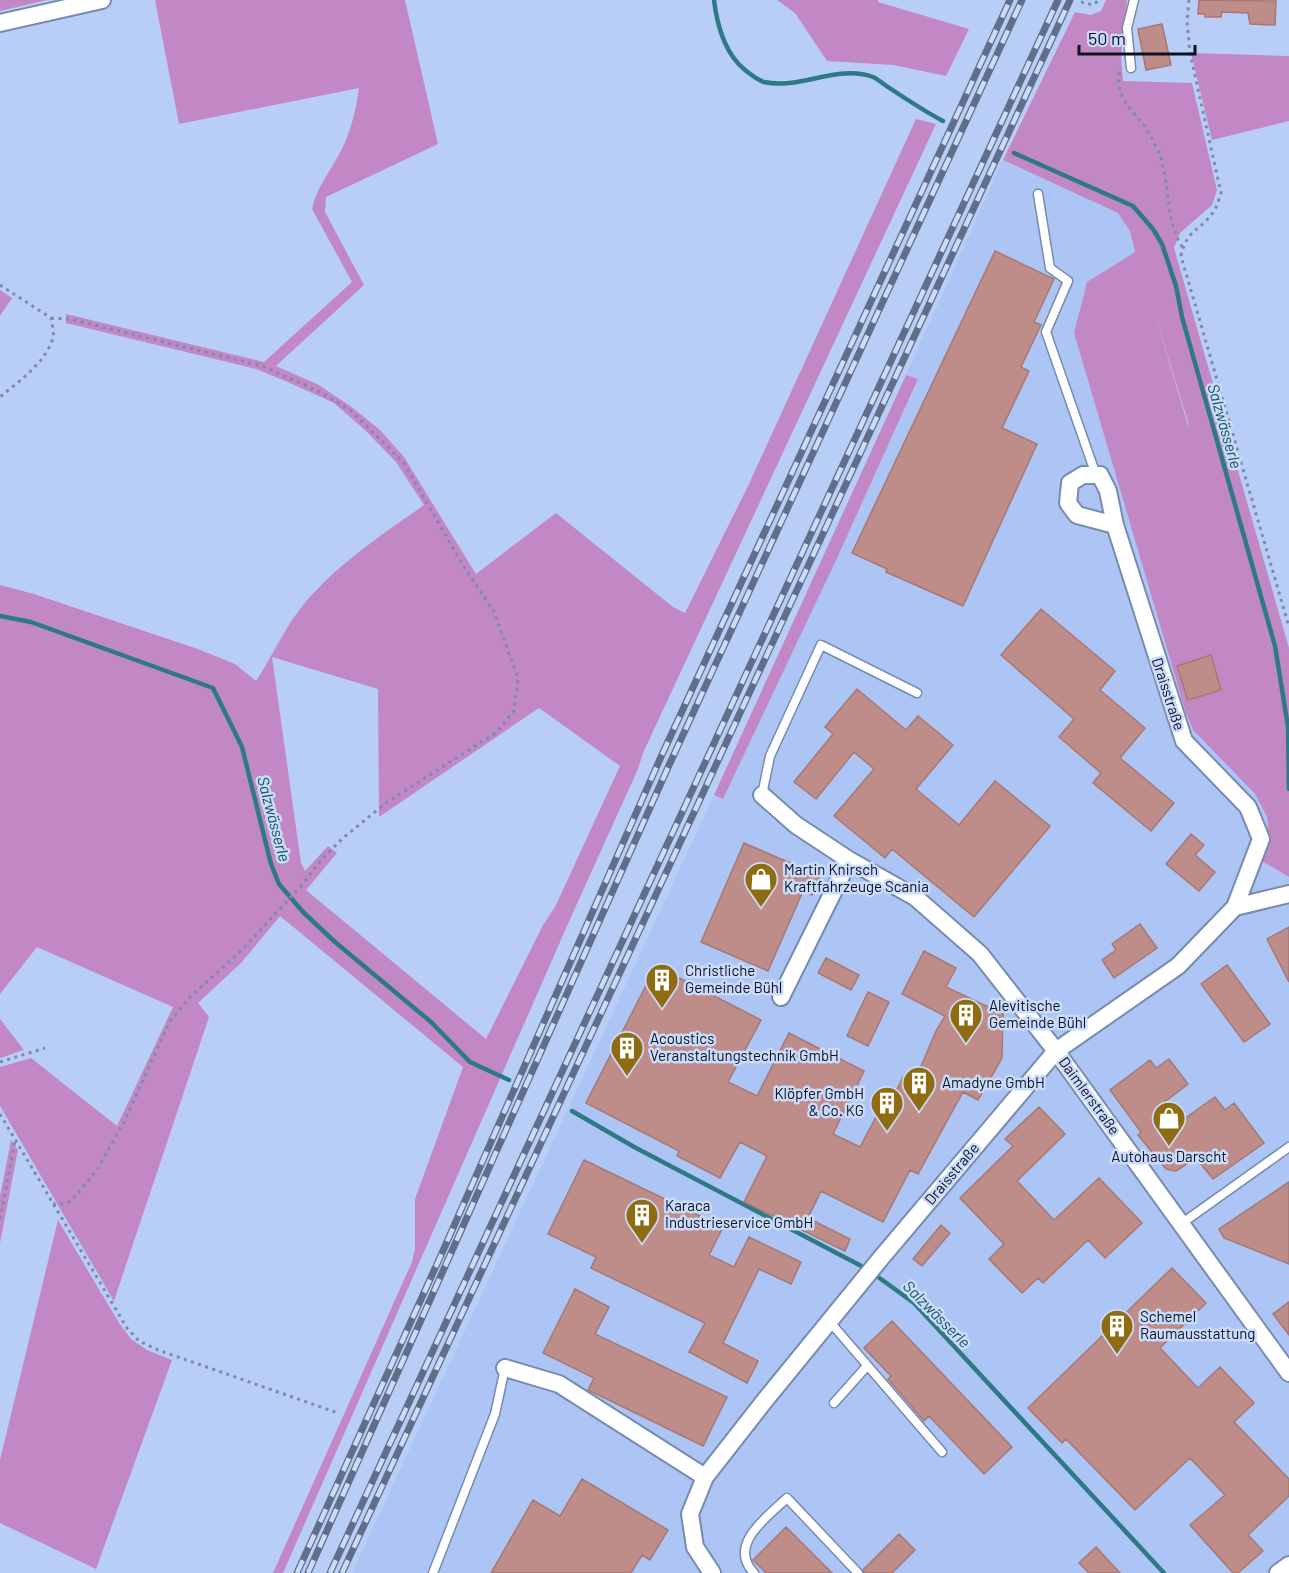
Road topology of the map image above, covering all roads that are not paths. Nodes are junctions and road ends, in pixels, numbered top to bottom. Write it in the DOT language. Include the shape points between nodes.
graph roads {
  1 [pos="102,0"];
  2 [pos="1134,0"];
  3 [pos="0,23"];
  4 [pos="1131,68"];
  5 [pos="1038,194"];
  6 [pos="1096,475"];
  7 [pos="1114,525"];
  8 [pos="917,693"];
  9 [pos="762,795"];
  10 [pos="849,860"];
  11 [pos="1289,894"];
  12 [pos="1235,907"];
  13 [pos="781,997"];
  14 [pos="1056,1051"];
  15 [pos="1289,1147"];
  16 [pos="1180,1224"];
  17 [pos="830,1322"];
  18 [pos="867,1366"];
  19 [pos="506,1368"];
  20 [pos="1288,1370"];
  21 [pos="834,1403"];
  22 [pos="942,1452"];
  23 [pos="705,1477"];
  24 [pos="1289,1565"];
  25 [pos="433,1573"];
  26 [pos="712,1573"];
  27 [pos="754,1573"];
  28 [pos="858,1573"];
  29 [pos="1278,1573"];
  1 -- 3 [label="street"];
  2 -- 4 [label="lane" via="1127,28"];
  5 -- 6 [label="lane" via="1050,268 1068,281 1046,332"];
  6 -- 7 [label="street, Draisstraße" via="1108,491"];
  6 -- 7 [label="street" via="1083,475 1070,483 1068,503 1077,515"];
  7 -- 12 [label="street, Draisstraße" via="1184,741 1248,807 1261,839"];
  8 -- 9 [label="lane" via="821,645 770,756"];
  9 -- 10 [label="street, Daimlerstraße" via="796,825"];
  10 -- 13 [label="street"];
  10 -- 14 [label="street, Daimlerstraße" via="915,897 980,954"];
  11 -- 12 [label="street"];
  12 -- 14 [label="street, Draisstraße" via="1178,966"];
  14 -- 16 [label="street, Daimlerstraße"];
  14 -- 17 [label="street, Draisstraße"];
  15 -- 16 [label="lane"];
  16 -- 20 [label="street, Daimlerstraße"];
  17 -- 18 [label="lane"];
  17 -- 23 [label="street, Draisstraße"];
  18 -- 21 [label="lane"];
  18 -- 22 [label="lane"];
  19 -- 23 [label="street" via="559,1384"];
  19 -- 25 [label="lane" via="495,1414"];
  23 -- 26 [label="street, Draisstraße" via="690,1514 694,1547"];
  24 -- 29 [label="street"];
  27 -- 28 [label="lane" via="744,1558 744,1545 787,1498"];
}
